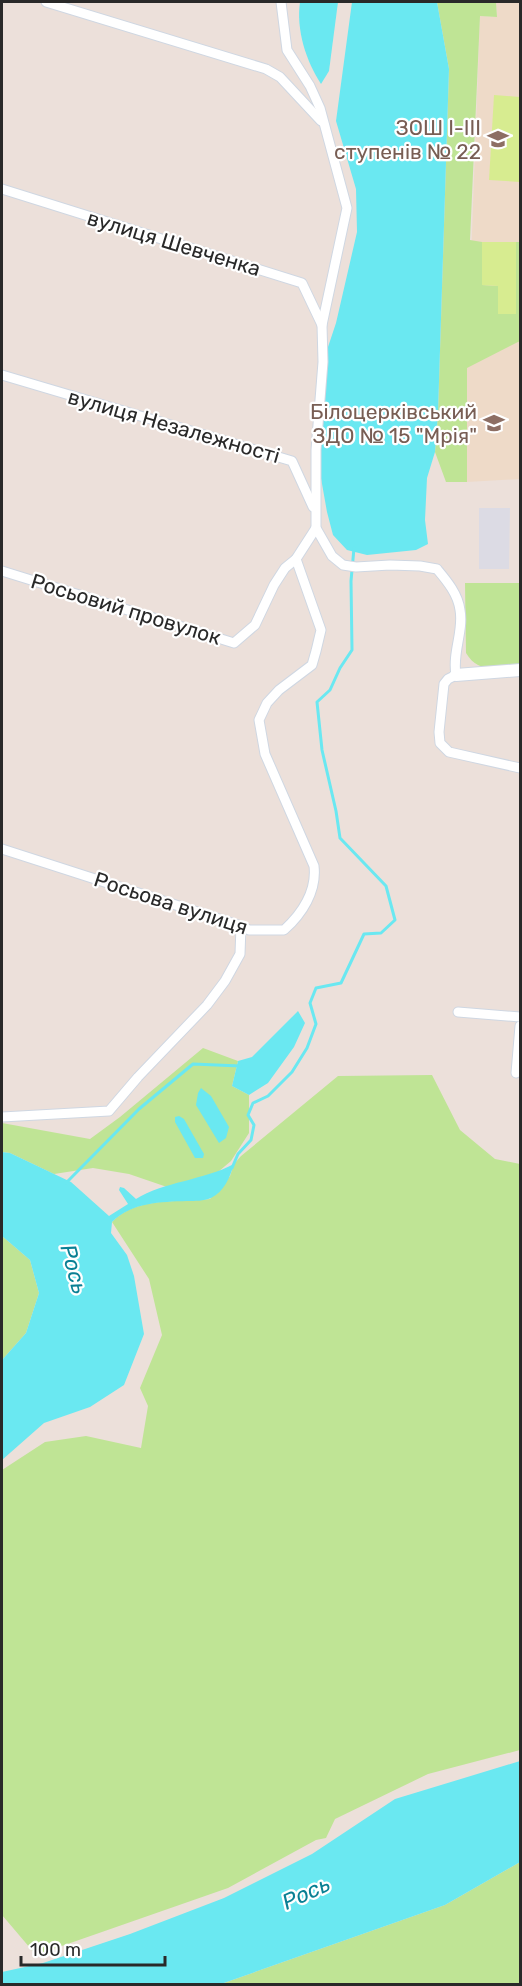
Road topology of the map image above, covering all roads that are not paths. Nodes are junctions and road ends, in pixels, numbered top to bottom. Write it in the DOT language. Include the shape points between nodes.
graph roads {
  1 [pos="46,2"];
  2 [pos="281,2"];
  3 [pos="323,123"];
  4 [pos="2,189"];
  5 [pos="322,325"];
  6 [pos="2,375"];
  7 [pos="315,512"];
  8 [pos="316,528"];
  9 [pos="296,559"];
  10 [pos="2,571"];
  11 [pos="520,670"];
  12 [pos="456,675"];
  13 [pos="520,768"];
  14 [pos="2,849"];
  15 [pos="241,926"];
  16 [pos="458,1012"];
  17 [pos="520,1017"];
  18 [pos="520,1026"];
  19 [pos="516,1073"];
  20 [pos="2,1117"];
  1 -- 3 [label="street" via="266,69 280,77"];
  2 -- 3 [label="street" via="287,50 310,86"];
  3 -- 5 [label="street" via="347,208"];
  4 -- 5 [label="street, вулиця Шевченка" via="302,283"];
  5 -- 7 [label="street"];
  6 -- 7 [label="street, вулиця Незалежності" via="292,461"];
  7 -- 8 [label="street"];
  8 -- 9 [label="street, Росьовий провулок"];
  8 -- 12 [label="street" via="332,556 351,566 437,569 457,597 461,611"];
  9 -- 10 [label="street, Росьовий провулок" via="274,585 255,625 234,643"];
  9 -- 15 [label="street, Росьова вулиця" via="320,636 312,665 279,690 259,720 266,754 314,866 315,878 307,903 284,930 249,930"];
  11 -- 12 [label="street"];
  12 -- 13 [label="street" via="444,684 440,743 449,752"];
  14 -- 15 [label="street, Росьова вулиця"];
  15 -- 20 [label="street" via="240,954 225,981 109,1111"];
  16 -- 17 [label="street"];
  18 -- 19 [label="street"];
}
